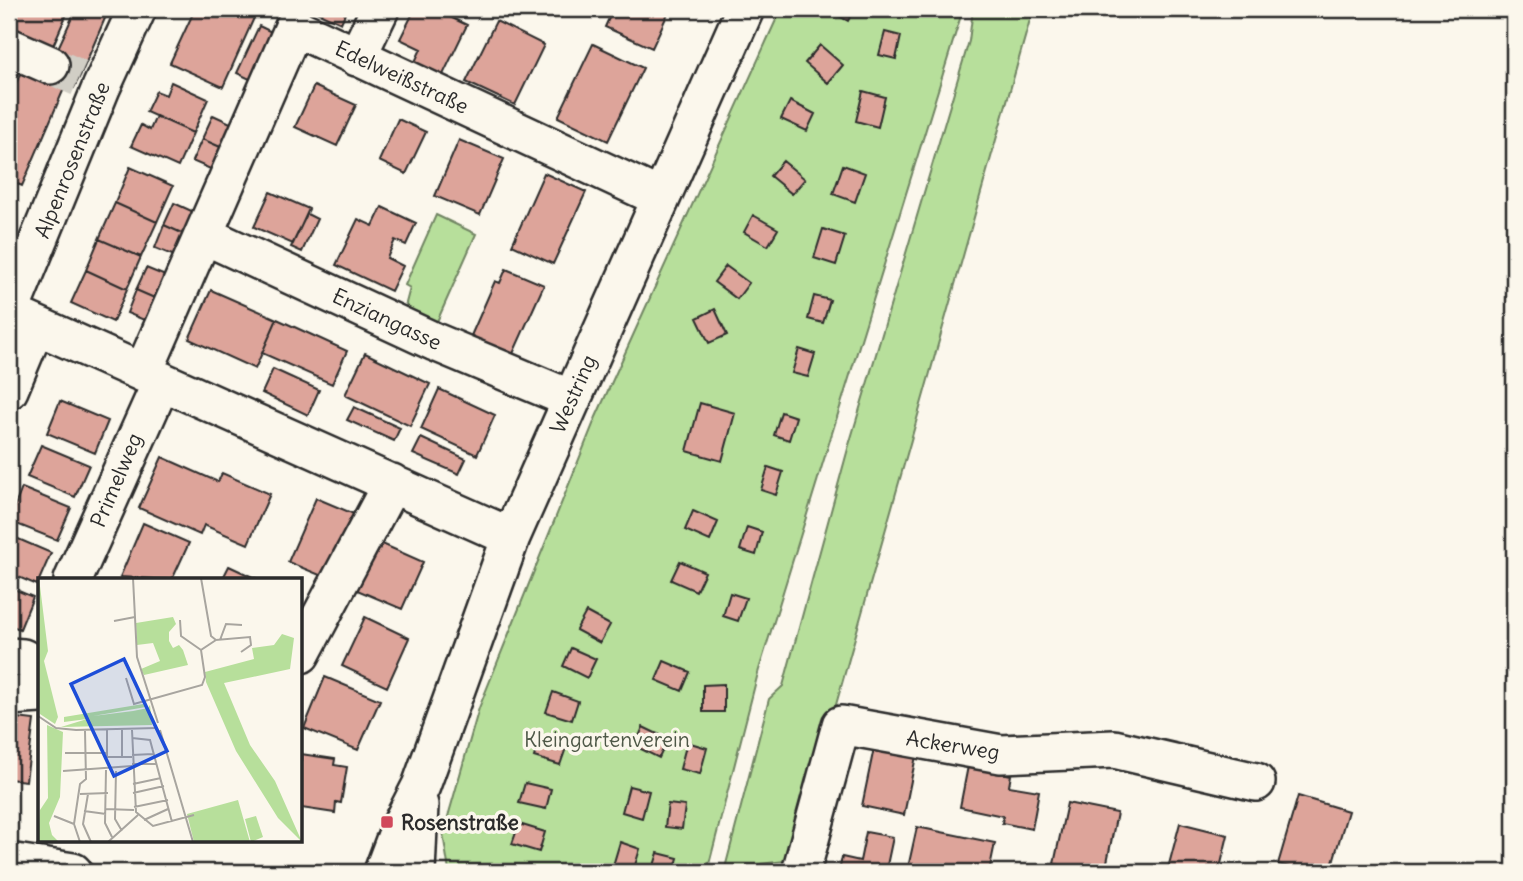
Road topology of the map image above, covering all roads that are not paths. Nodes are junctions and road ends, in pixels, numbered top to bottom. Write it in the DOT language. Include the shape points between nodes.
graph roads {
  1 [pos="137,9"];
  2 [pos="380,9"];
  3 [pos="745,9"];
  4 [pos="9,47"];
  5 [pos="358,57"];
  6 [pos="76,77"];
  7 [pos="661,198"];
  8 [pos="204,235"];
  9 [pos="18,317"];
  10 [pos="152,377"];
  11 [pos="9,390"];
  12 [pos="571,399"];
  13 [pos="392,483"];
  14 [pos="511,537"];
  15 [pos="74,578"];
  16 [pos="303,650"];
  17 [pos="9,657"];
  18 [pos="38,666"];
  19 [pos="38,694"];
  20 [pos="9,696"];
  21 [pos="1256,782"];
  22 [pos="421,786"];
  23 [pos="9,862"];
  24 [pos="73,872"];
  25 [pos="383,872"];
  26 [pos="416,872"];
  27 [pos="801,872"];
  1 -- 6 [label="street, Alpenrosenstraße"];
  2 -- 5 [label="street"];
  3 -- 7 [label="street, Westring"];
  4 -- 6 [label="street"];
  5 -- 7 [label="street, Edelweißstraße"];
  5 -- 8 [label="street, Edelweißstraße" via="295,27"];
  6 -- 9 [label="street, Alpenrosenstraße"];
  7 -- 12 [label="street, Westring"];
  8 -- 10 [label="street, Edelweißstraße"];
  8 -- 12 [label="street, Enziangasse"];
  9 -- 10 [label="street"];
  9 -- 11 [label="street, Alpenrosenstraße"];
  10 -- 13 [label="street"];
  10 -- 15 [label="street, Primelweg"];
  12 -- 14 [label="street, Westring"];
  13 -- 14 [label="street"];
  13 -- 16 [label="street"];
  14 -- 22 [label="street, Westring"];
  17 -- 18 [label="street"];
  19 -- 20 [label="street"];
  21 -- 27 [label="street, Ackerweg" via="1114,749 1001,754 841,725"];
  22 -- 25 [label="street, Westring"];
  22 -- 26 [label="street, Westring"];
  23 -- 24 [label="street"];
}
